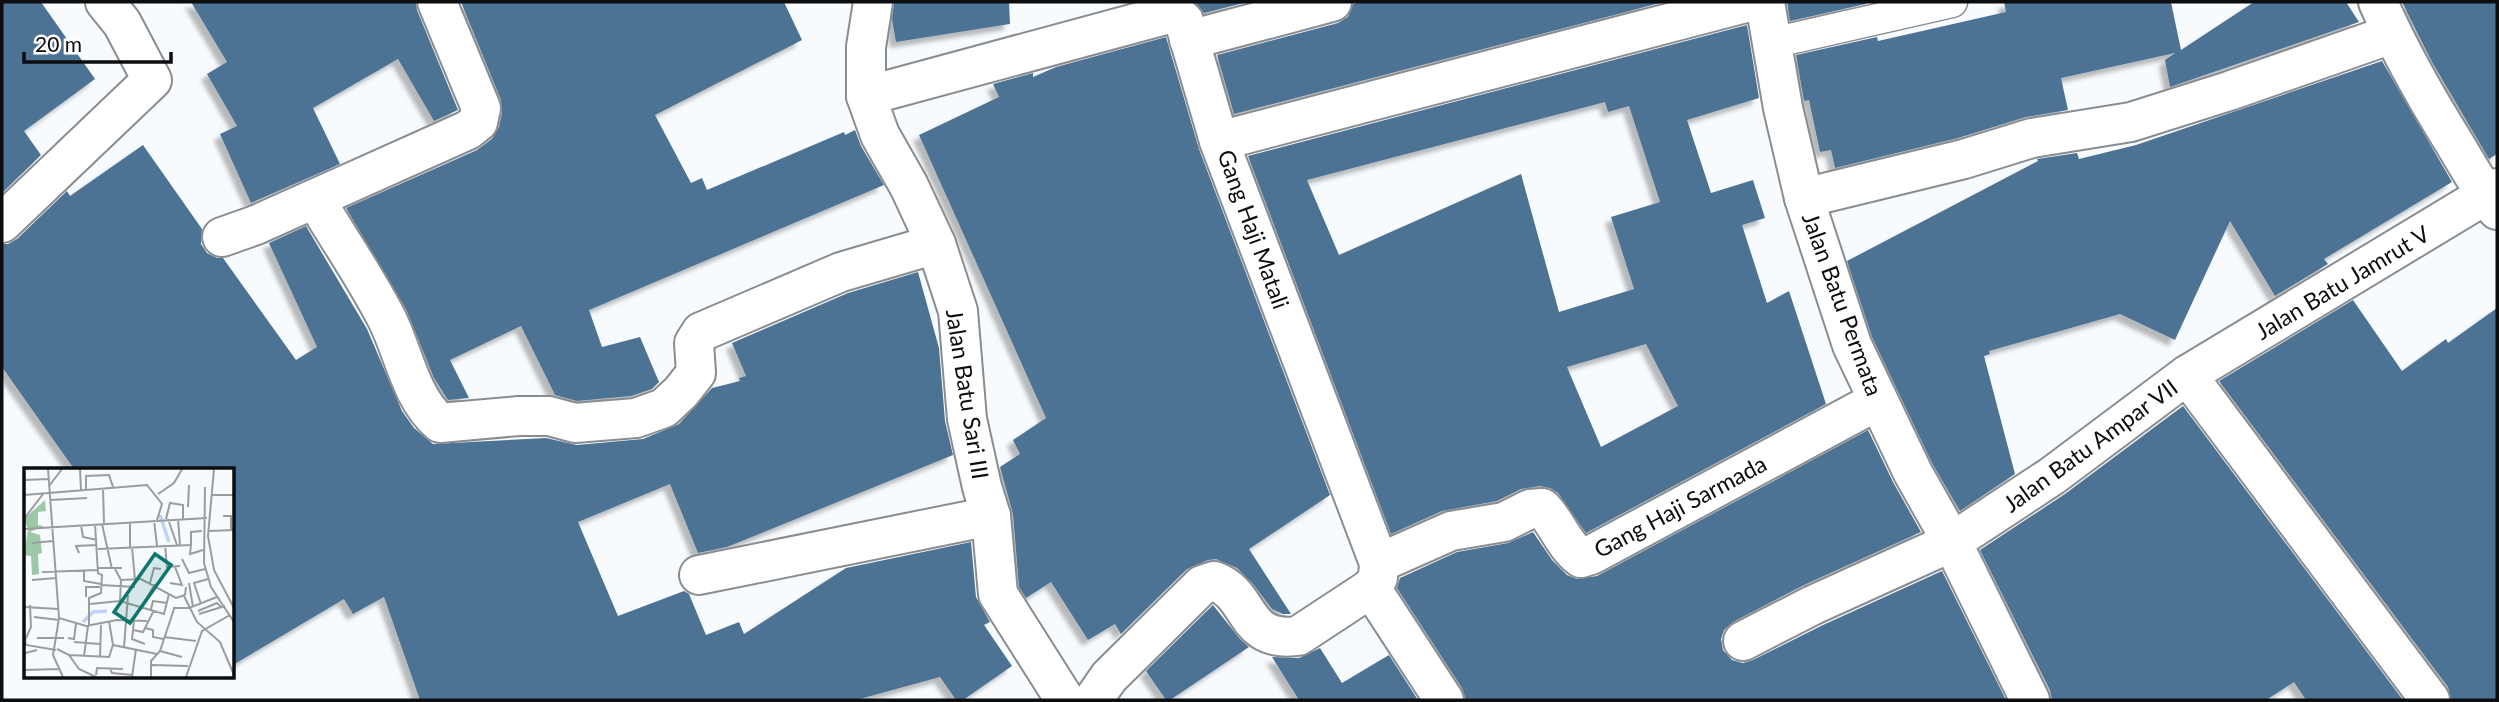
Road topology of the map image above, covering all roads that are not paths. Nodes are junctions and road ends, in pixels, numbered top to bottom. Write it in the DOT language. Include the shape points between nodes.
graph roads {
  1 [pos="105,2"];
  2 [pos="437,2"];
  3 [pos="873,2"];
  4 [pos="1332,2"];
  5 [pos="1749,2"];
  6 [pos="1765,2"];
  7 [pos="1952,2"];
  8 [pos="2385,18"];
  9 [pos="1189,40"];
  10 [pos="1772,43"];
  11 [pos="866,96"];
  12 [pos="1219,141"];
  13 [pos="1804,198"];
  14 [pos="2493,198"];
  15 [pos="315,199"];
  16 [pos="2,223"];
  17 [pos="222,237"];
  18 [pos="936,244"];
  19 [pos="2187,375"];
  20 [pos="1877,401"];
  21 [pos="991,516"];
  22 [pos="1952,542"];
  23 [pos="699,575"];
  24 [pos="1375,576"];
  25 [pos="1743,641"];
  26 [pos="1101,689"];
  27 [pos="1065,700"];
  28 [pos="1444,700"];
  29 [pos="2030,700"];
  30 [pos="2430,700"];
  1 -- 16 [label="street" via="122,23 152,80"];
  2 -- 15 [label="street" via="481,108 478,122"];
  3 -- 11 [label="street, Jalan Batu Sari III" via="866,47"];
  4 -- 9 [label="street"];
  5 -- 12 [label="street, Gang Haji Matali"];
  6 -- 10 [label="street, Jalan Batu Permata"];
  7 -- 10 [label="lane"];
  8 -- 13 [label="street" via="2229,91 2131,122 2032,138"];
  8 -- 14 [label="street"];
  9 -- 11 [label="street" via="1184,21 1169,15"];
  9 -- 12 [label="street"];
  10 -- 13 [label="street, Jalan Batu Permata"];
  11 -- 18 [label="street, Jalan Batu Sari III" via="880,135"];
  12 -- 24 [label="street, Gang Haji Matali"];
  13 -- 20 [label="street, Jalan Batu Permata" via="1852,345"];
  14 -- 19 [label="street, Jalan Batu Jamrut V"];
  15 -- 17 [label="street"];
  15 -- 18 [label="street" via="387,320 430,415 440,423 549,416 575,423 636,418 664,408 696,373 694,343 701,332 841,272"];
  18 -- 21 [label="street, Jalan Batu Sari III" via="958,311 967,419"];
  19 -- 22 [label="street, Jalan Batu Ampar VII" via="2052,477"];
  19 -- 30 [label="street, Jalan Batu Ampar VII"];
  20 -- 22 [label="street, Jalan Batu Permata"];
  20 -- 24 [label="street, Gang Haji Sarmada" via="1591,555 1581,558 1572,552 1550,516 1542,508 1530,509 1504,522 1451,531"];
  21 -- 23 [label="street"];
  21 -- 27 [label="street, Jalan Batu Sari III" via="998,594"];
  22 -- 25 [label="street, Jalan Batu Ampar VII"];
  22 -- 29 [label="street, Jalan Batu Permata"];
  24 -- 26 [label="street" via="1298,636 1287,637 1257,628 1226,585 1214,580 1202,585"];
  24 -- 28 [label="street, Gang Haji Matali"];
}
